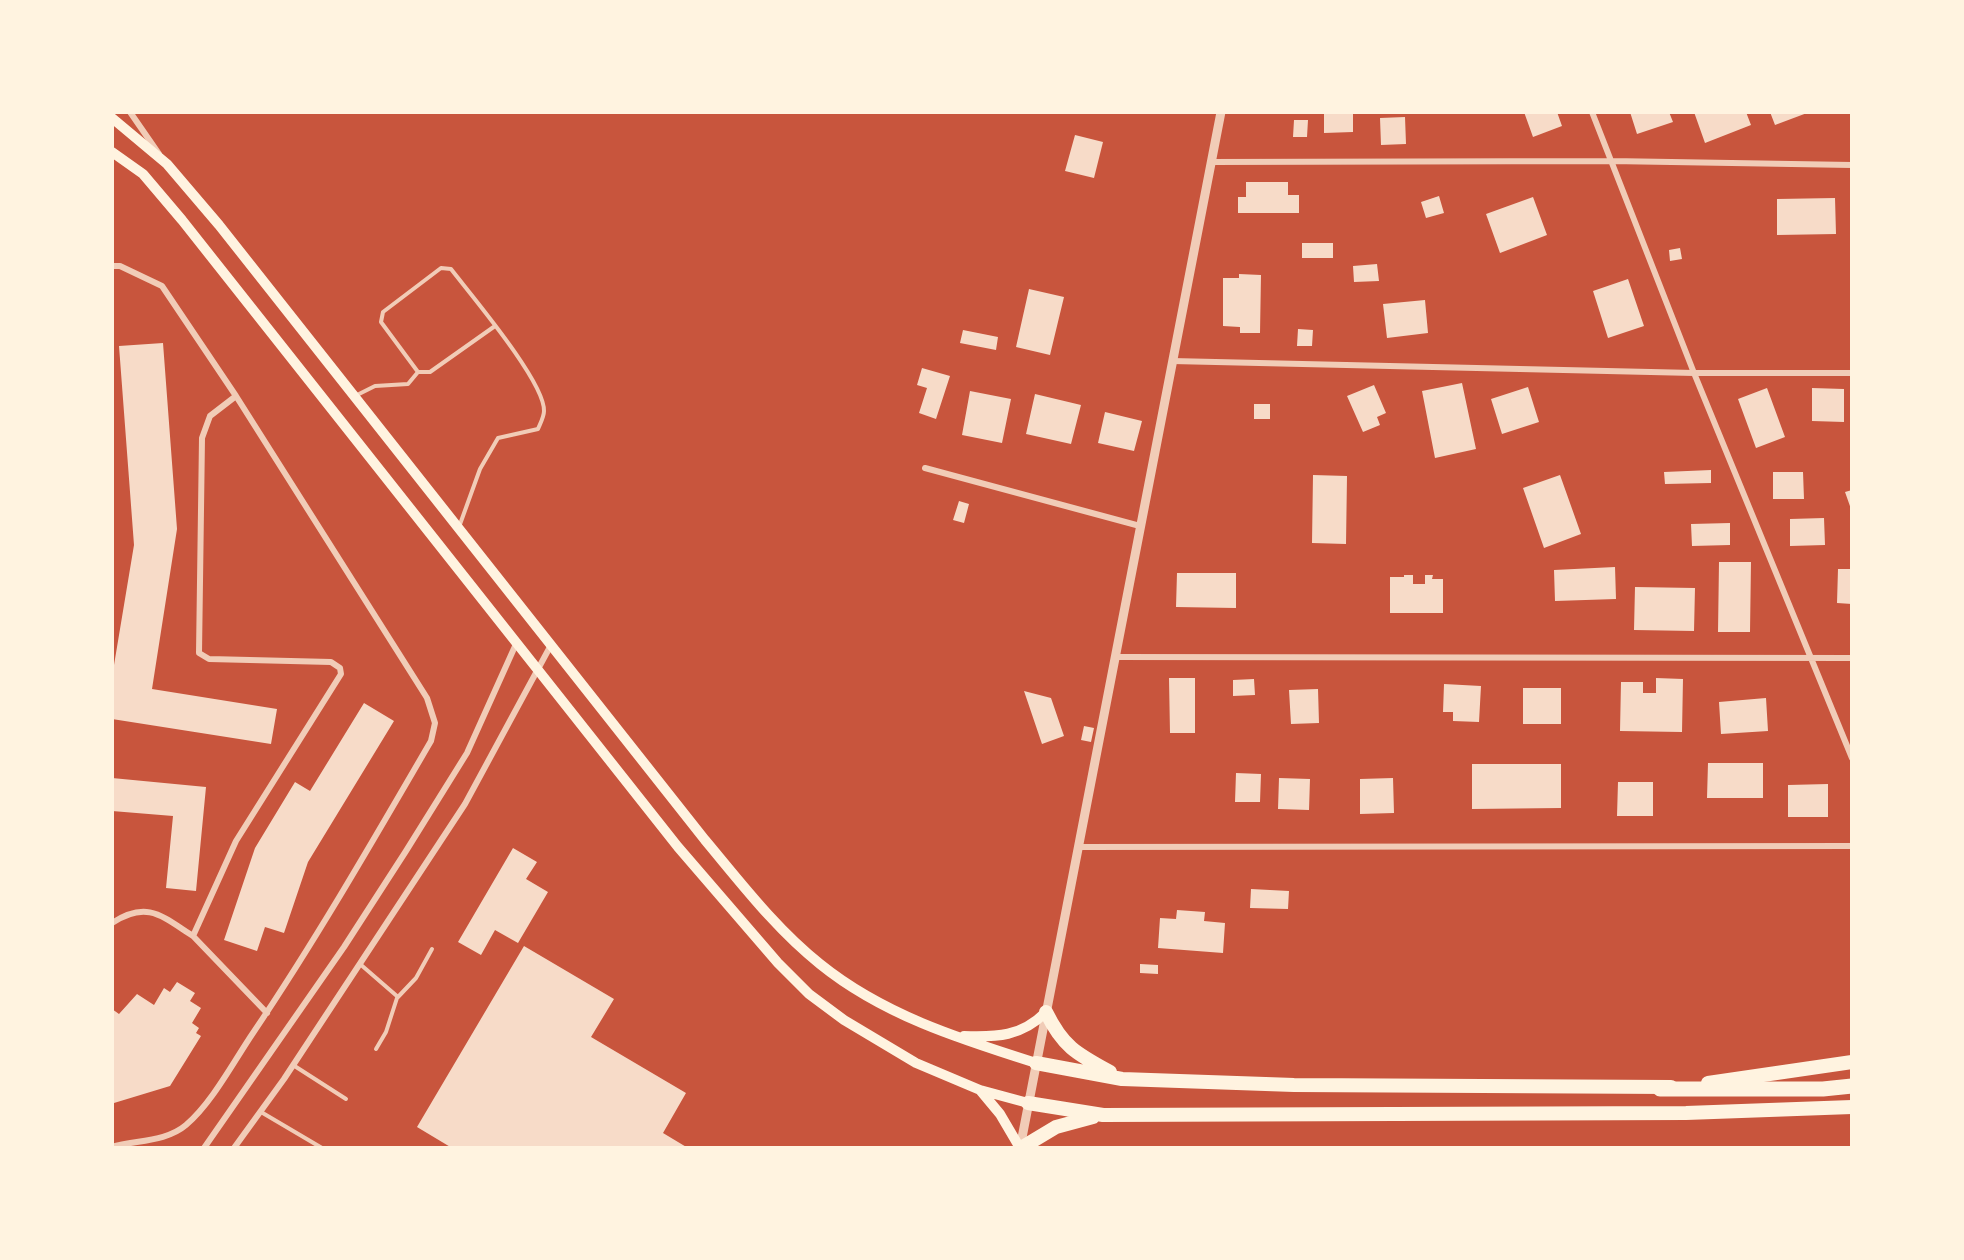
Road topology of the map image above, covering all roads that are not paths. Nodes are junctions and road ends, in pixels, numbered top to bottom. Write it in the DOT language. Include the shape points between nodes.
graph roads {
  1 [pos="130,112"];
  2 [pos="1221,112"];
  3 [pos="1592,112"];
  4 [pos="112,118"];
  5 [pos="112,152"];
  6 [pos="1611,161"];
  7 [pos="1211,162"];
  8 [pos="167,164"];
  9 [pos="1851,165"];
  10 [pos="112,267"];
  11 [pos="495,326"];
  12 [pos="1172,361"];
  13 [pos="418,372"];
  14 [pos="1694,373"];
  15 [pos="1851,373"];
  16 [pos="236,396"];
  17 [pos="355,396"];
  18 [pos="925,468"];
  19 [pos="1140,526"];
  20 [pos="459,528"];
  21 [pos="516,644"];
  22 [pos="551,645"];
  23 [pos="1115,657"];
  24 [pos="1851,658"];
  25 [pos="1809,659"];
  26 [pos="537,670"];
  27 [pos="1851,758"];
  28 [pos="1851,846"];
  29 [pos="1079,847"];
  30 [pos="112,923"];
  31 [pos="193,936"];
  32 [pos="432,949"];
  33 [pos="359,964"];
  34 [pos="398,997"];
  35 [pos="1046,1012"];
  36 [pos="267,1013"];
  37 [pos="952,1036"];
  38 [pos="376,1049"];
  39 [pos="1851,1062"];
  40 [pos="1035,1063"];
  41 [pos="293,1065"];
  42 [pos="1122,1079"];
  43 [pos="1851,1086"];
  44 [pos="1660,1089"];
  45 [pos="980,1090"];
  46 [pos="346,1100"];
  47 [pos="1028,1103"];
  48 [pos="1851,1107"];
  49 [pos="260,1112"];
  50 [pos="1103,1115"];
  51 [pos="112,1147"];
  52 [pos="204,1148"];
  53 [pos="234,1148"];
  54 [pos="322,1148"];
  55 [pos="1020,1148"];
  1 -- 8 [label="street"];
  2 -- 7 [label="street"];
  3 -- 6 [label="street"];
  4 -- 8 [label="main road"];
  5 -- 21 [label="main road" via="143,174 182,220"];
  6 -- 7 [label="street"];
  6 -- 9 [label="street"];
  6 -- 14 [label="street"];
  7 -- 12 [label="street"];
  8 -- 17 [label="main road"];
  10 -- 16 [label="street" via="120,266 162,286"];
  11 -- 13 [label="lane" via="430,372"];
  11 -- 13 [label="lane" via="451,269 441,268 383,312 381,322"];
  11 -- 20 [label="lane" via="536,388 544,411 538,429 498,438 480,469"];
  12 -- 14 [label="street"];
  12 -- 19 [label="street"];
  13 -- 17 [label="lane" via="408,384 375,386"];
  14 -- 15 [label="street"];
  14 -- 25 [label="street"];
  16 -- 31 [label="street" via="210,416 202,438 199,653 209,659 331,662 340,668 341,674 236,841"];
  16 -- 36 [label="street" via="427,698 435,723 426,750"];
  17 -- 20 [label="main road"];
  18 -- 19 [label="street"];
  19 -- 23 [label="street"];
  20 -- 22 [label="main road"];
  21 -- 26 [label="main road"];
  21 -- 52 [label="street" via="467,753 344,947"];
  22 -- 26 [label="street"];
  22 -- 37 [label="main road" via="769,916 820,964 850,985"];
  23 -- 25 [label="street"];
  23 -- 29 [label="street"];
  24 -- 25 [label="street"];
  25 -- 27 [label="street"];
  26 -- 33 [label="street" via="465,804"];
  26 -- 45 [label="main road" via="678,847 809,994 916,1063"];
  28 -- 29 [label="street"];
  29 -- 35 [label="street"];
  30 -- 31 [label="street" via="131,913 150,911"];
  31 -- 36 [label="street"];
  32 -- 34 [label="lane" via="416,978"];
  33 -- 34 [label="lane"];
  33 -- 41 [label="street"];
  34 -- 38 [label="lane"];
  35 -- 37 [label="main road" via="1012,1035"];
  35 -- 40 [label="street"];
  35 -- 42 [label="highway" via="1056,1034 1073,1052"];
  36 -- 51 [label="street" via="213,1093 186,1125 159,1138"];
  37 -- 40 [label="main road"];
  39 -- 44 [label="highway"];
  40 -- 42 [label="highway"];
  40 -- 47 [label="street"];
  41 -- 46 [label="lane"];
  41 -- 49 [label="street"];
  42 -- 44 [label="highway"];
  43 -- 44 [label="highway"];
  45 -- 47 [label="main road"];
  45 -- 55 [label="main road"];
  47 -- 50 [label="highway"];
  47 -- 55 [label="street"];
  48 -- 50 [label="highway" via="1674,1113"];
  49 -- 53 [label="street"];
  49 -- 54 [label="lane"];
  50 -- 55 [label="highway" via="1056,1127"];
}
